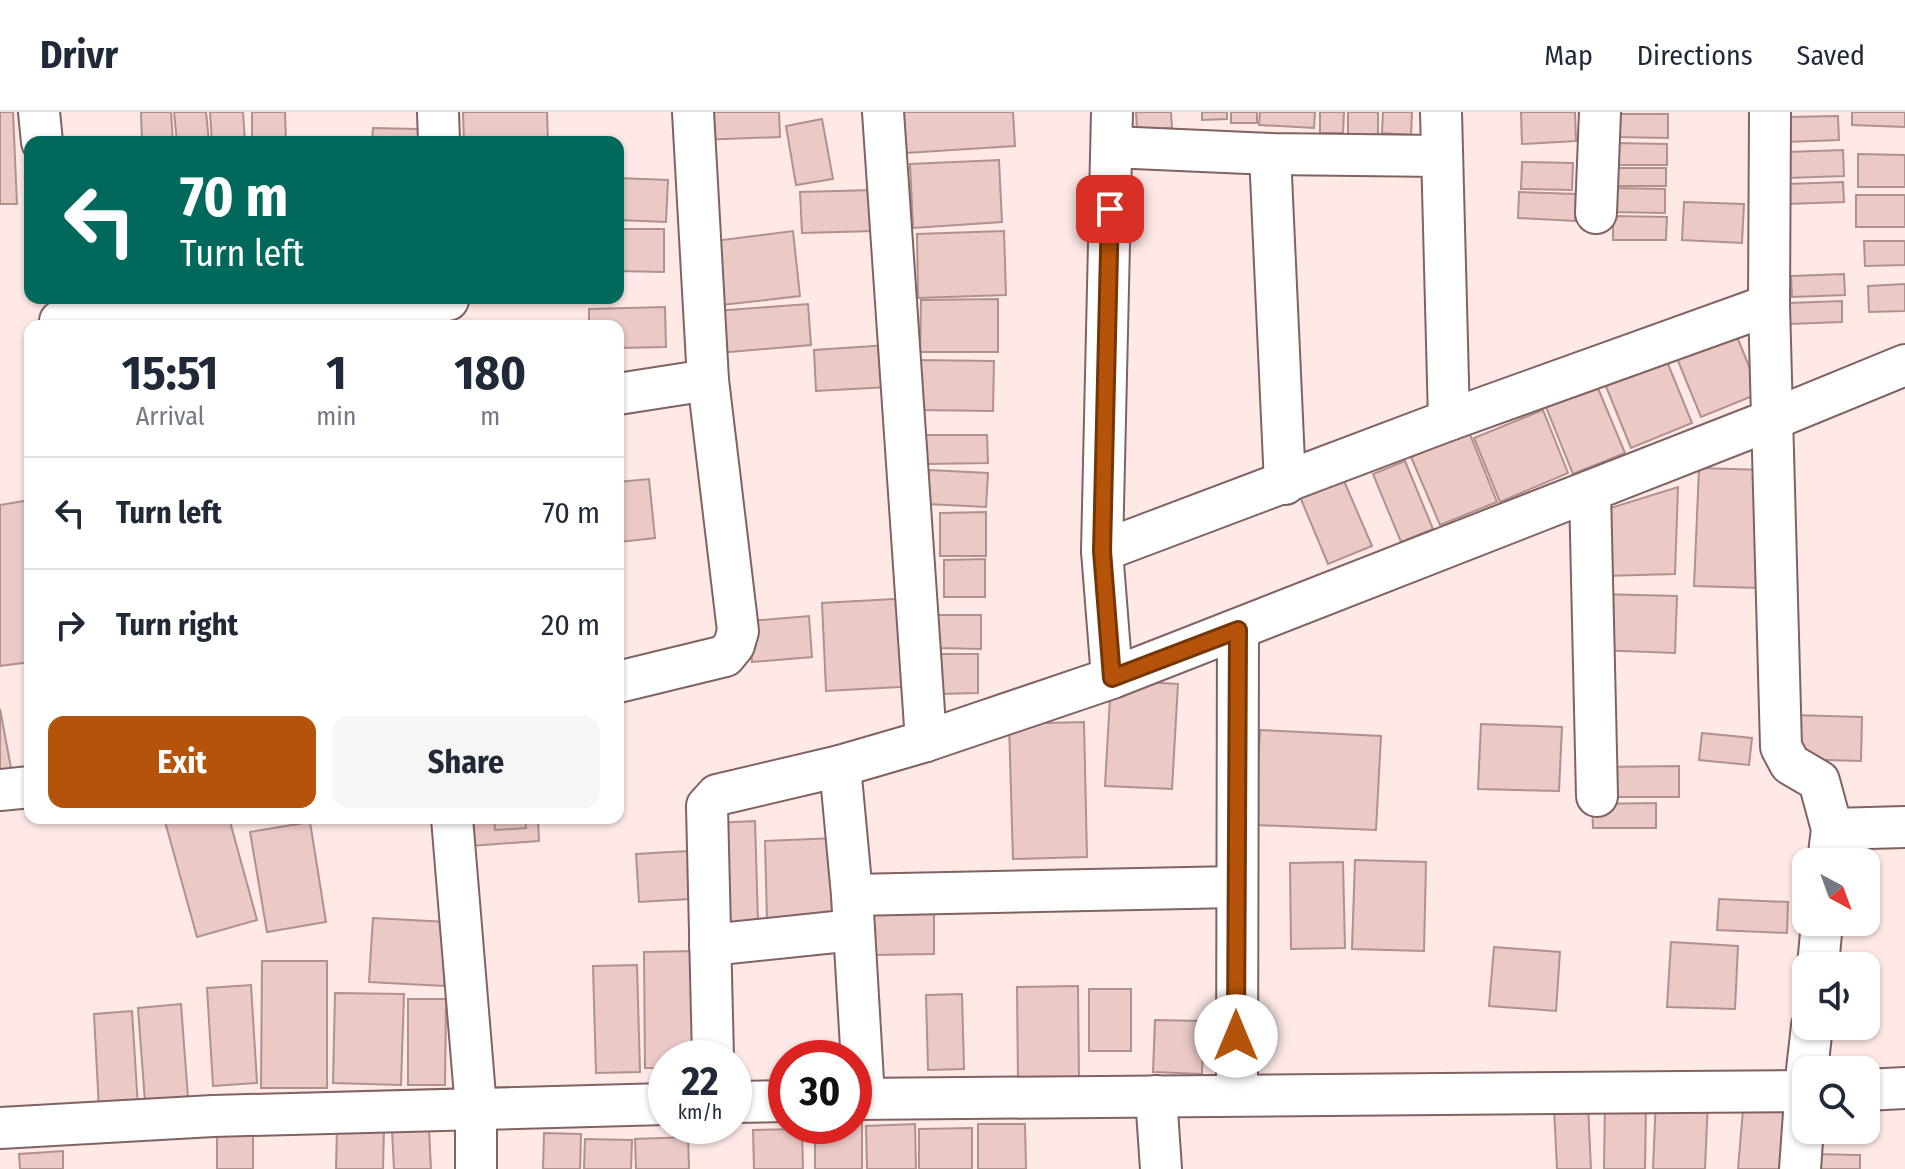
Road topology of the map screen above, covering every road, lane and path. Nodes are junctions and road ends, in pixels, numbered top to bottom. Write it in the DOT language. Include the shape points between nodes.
graph roads {
  1 [pos="39,112"];
  2 [pos="438,112"];
  3 [pos="693,112"];
  4 [pos="883,112"];
  5 [pos="1441,112"];
  6 [pos="1600,112"];
  7 [pos="1770,112"];
  8 [pos="1112,130"];
  9 [pos="41,136"];
  10 [pos="439,136"];
  11 [pos="1270,154"];
  12 [pos="1441,156"];
  13 [pos="1596,213"];
  14 [pos="1769,305"];
  15 [pos="449,308"];
  16 [pos="59,315"];
  17 [pos="1905,365"];
  18 [pos="708,380"];
  19 [pos="624,393"];
  20 [pos="1449,420"];
  21 [pos="1771,420"];
  22 [pos="1285,484"];
  23 [pos="1590,491"];
  24 [pos="1102,551"];
  25 [pos="1238,630"];
  26 [pos="1112,678"];
  27 [pos="624,681"];
  28 [pos="926,741"];
  29 [pos="840,766"];
  30 [pos="24,788"];
  31 [pos="0,790"];
  32 [pos="1597,796"];
  33 [pos="452,824"];
  34 [pos="1905,827"];
  35 [pos="1830,846"];
  36 [pos="1236,887"];
  37 [pos="853,913"];
  38 [pos="710,945"];
  39 [pos="713,1040"];
  40 [pos="857,1040"];
  41 [pos="1905,1088"];
  42 [pos="1880,1089"];
  43 [pos="1792,1091"];
  44 [pos="1237,1095"];
  45 [pos="1156,1096"];
  46 [pos="872,1098"];
  47 [pos="648,1104"];
  48 [pos="476,1108"];
  49 [pos="0,1128"];
  50 [pos="1802,1144"];
  51 [pos="476,1169"];
  52 [pos="1161,1169"];
  53 [pos="1800,1169"];
  1 -- 9 [label="street"];
  2 -- 10 [label="street"];
  3 -- 18 [label="street"];
  4 -- 28 [label="street"];
  5 -- 12 [label="street"];
  6 -- 13 [label="street"];
  7 -- 14 [label="street"];
  8 -- 11 [label="street"];
  8 -- 24 [label="street"];
  11 -- 12 [label="street"];
  11 -- 22 [label="street"];
  12 -- 20 [label="street"];
  14 -- 20 [label="street"];
  14 -- 21 [label="street"];
  15 -- 16 [label="street"];
  17 -- 21 [label="street"];
  18 -- 19 [label="street"];
  18 -- 27 [label="street" via="738,631 725,656"];
  20 -- 22 [label="street"];
  21 -- 23 [label="street"];
  21 -- 35 [label="street" via="1781,747 1790,764 1819,781"];
  22 -- 24 [label="street"];
  23 -- 25 [label="street"];
  23 -- 32 [label="street"];
  24 -- 26 [label="street"];
  25 -- 26 [label="street"];
  25 -- 36 [label="street"];
  26 -- 28 [label="street"];
  28 -- 29 [label="street"];
  29 -- 37 [label="street"];
  29 -- 38 [label="street" via="728,790 707,806"];
  30 -- 31 [label="street"];
  33 -- 48 [label="street"];
  34 -- 35 [label="street"];
  36 -- 37 [label="street"];
  36 -- 44 [label="street"];
  37 -- 38 [label="street"];
  37 -- 40 [label="street"];
  38 -- 39 [label="street"];
  41 -- 42 [label="street"];
  43 -- 44 [label="street"];
  44 -- 45 [label="street"];
  45 -- 46 [label="street"];
  45 -- 52 [label="street"];
  47 -- 48 [label="street"];
  48 -- 49 [label="street"];
  48 -- 51 [label="street"];
  50 -- 53 [label="street"];
}
